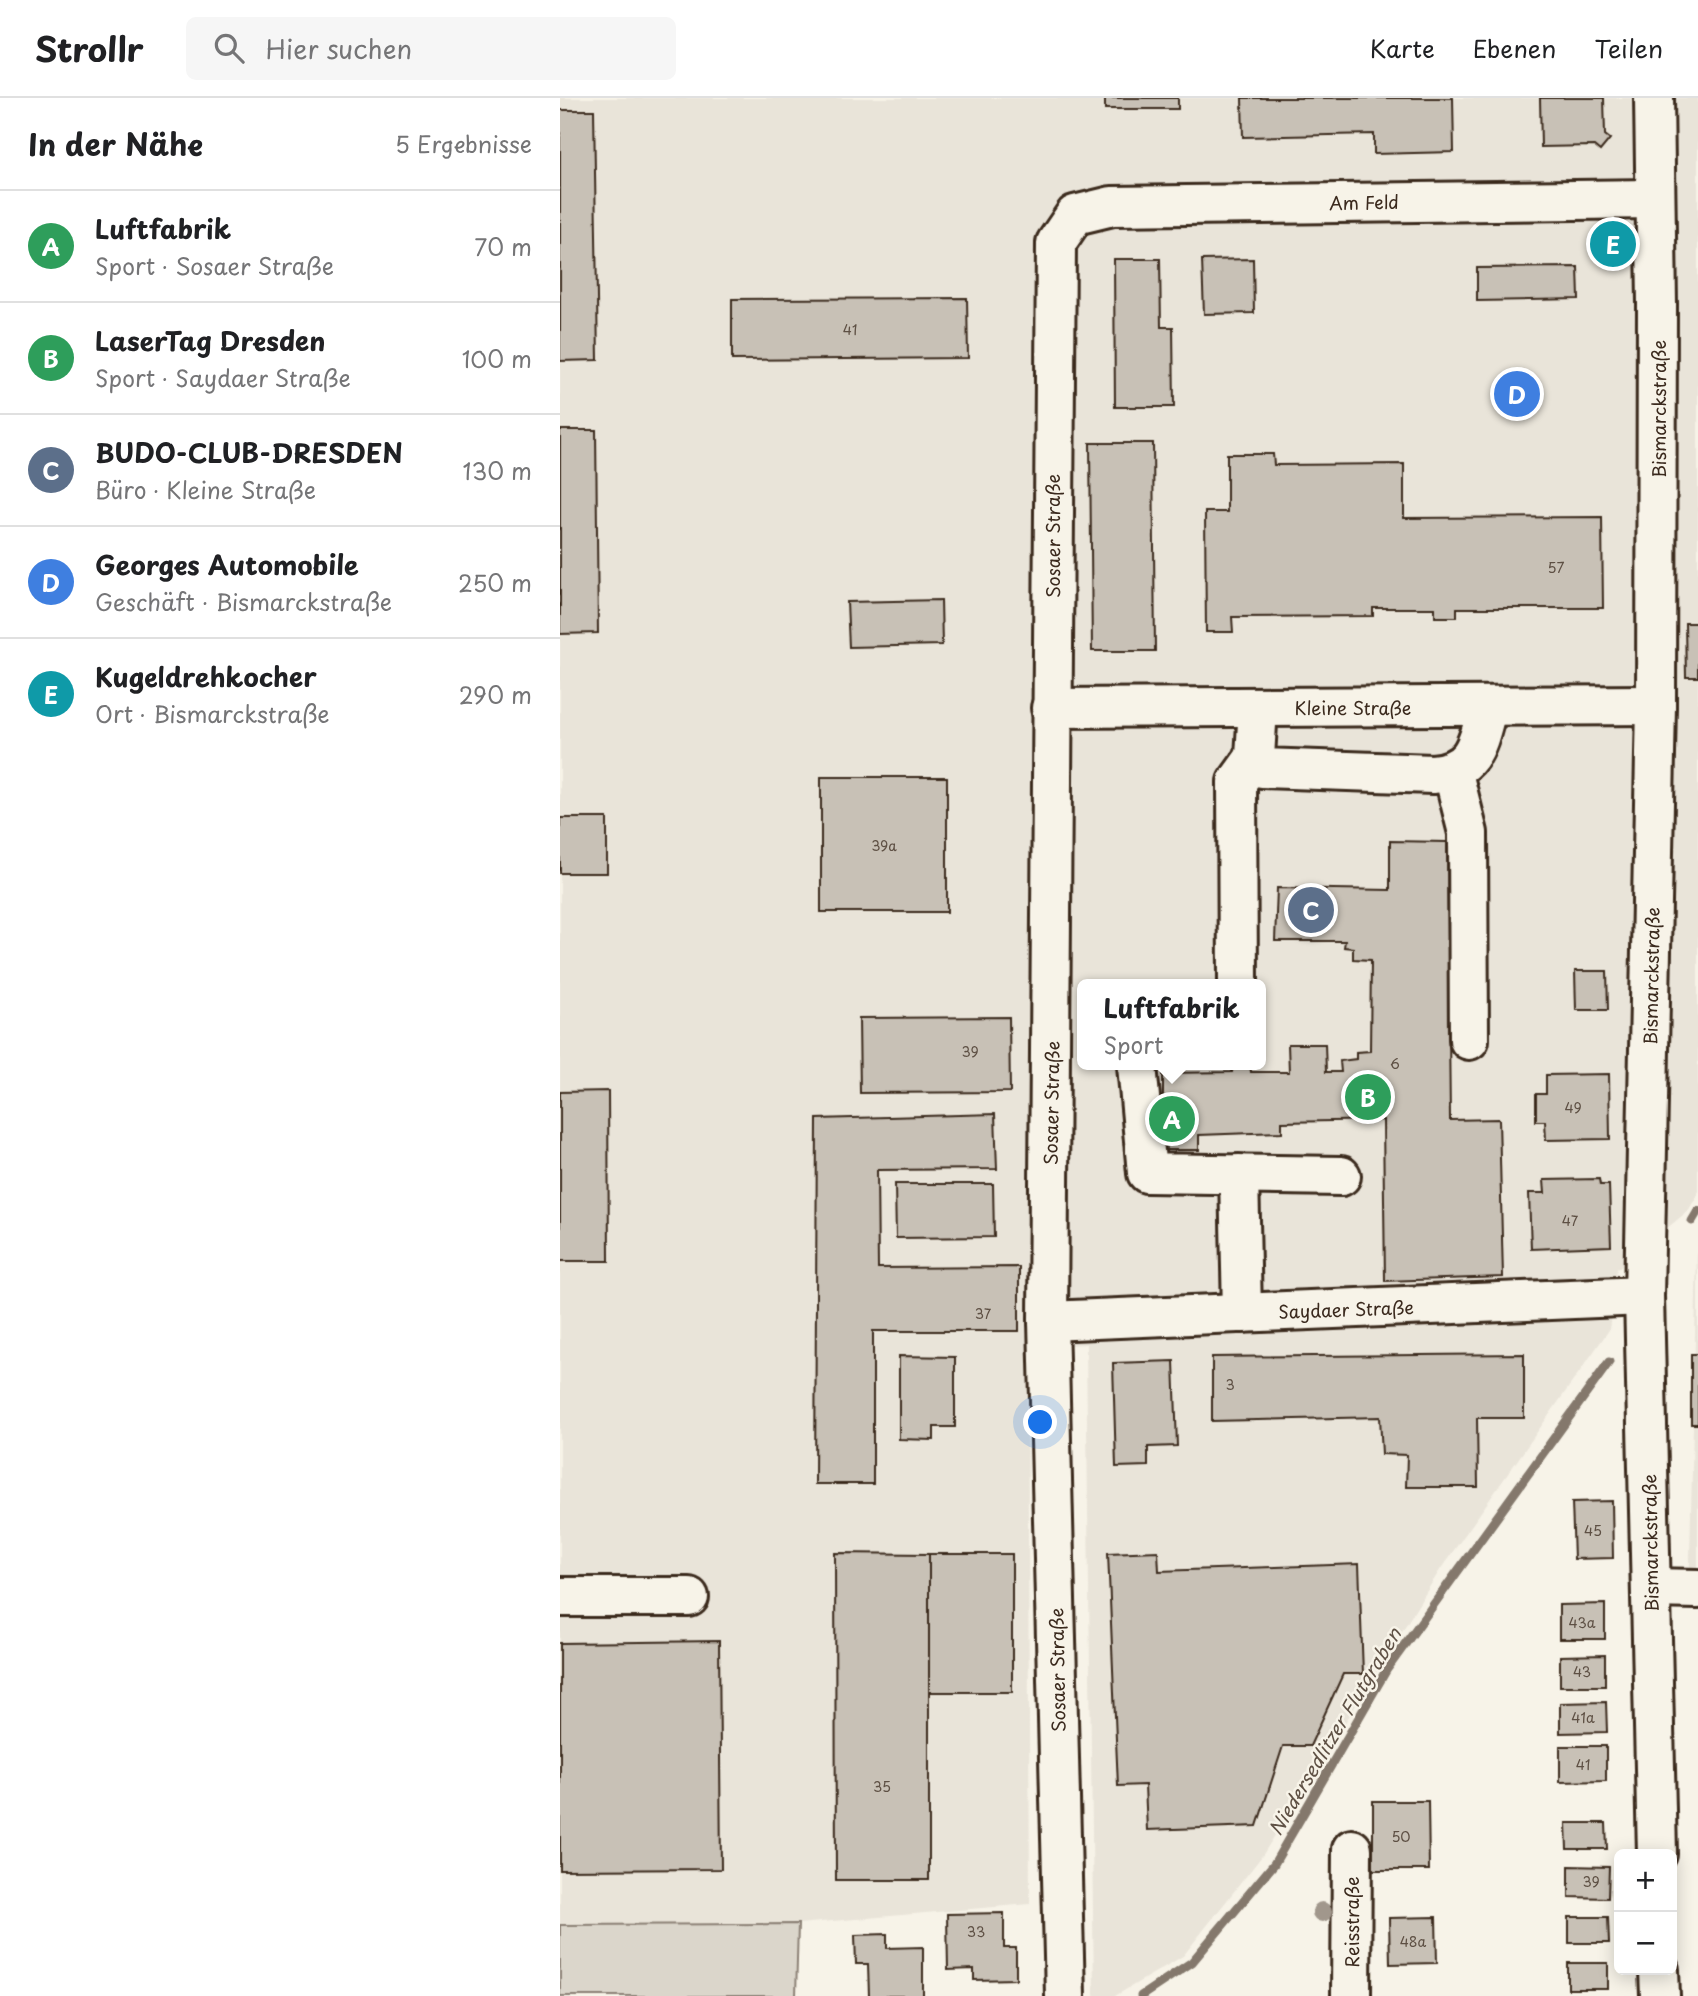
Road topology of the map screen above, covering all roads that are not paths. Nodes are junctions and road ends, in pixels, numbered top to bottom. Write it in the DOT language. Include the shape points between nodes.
graph roads {
  1 [pos="1654,98"];
  2 [pos="1654,199"];
  3 [pos="1075,215"];
  4 [pos="1656,705"];
  5 [pos="1488,706"];
  6 [pos="1258,707"];
  7 [pos="1051,708"];
  8 [pos="1255,757"];
  9 [pos="1452,773"];
  10 [pos="1238,979"];
  11 [pos="1469,1040"];
  12 [pos="1067,1061"];
  13 [pos="1137,1070"];
  14 [pos="1238,1174"];
  15 [pos="1342,1176"];
  16 [pos="1644,1296"];
  17 [pos="1242,1313"];
  18 [pos="1048,1321"];
  19 [pos="1651,1588"];
  20 [pos="1698,1589"];
  21 [pos="560,1597"];
  22 [pos="689,1597"];
  23 [pos="1352,1849"];
  24 [pos="1657,1849"];
  25 [pos="1659,1975"];
  26 [pos="1065,1996"];
  27 [pos="1351,1996"];
  28 [pos="1660,1996"];
  1 -- 2 [label="street, Bismarckstraße"];
  2 -- 3 [label="street, Am Feld" via="1112,206"];
  2 -- 4 [label="street, Bismarckstraße"];
  3 -- 7 [label="street, Sosaer Straße" via="1056,243"];
  4 -- 5 [label="street, Kleine Straße"];
  4 -- 16 [label="street, Bismarckstraße"];
  5 -- 6 [label="street, Kleine Straße"];
  5 -- 9 [label="street" via="1475,747 1462,767"];
  6 -- 7 [label="street, Kleine Straße"];
  6 -- 8 [label="street"];
  7 -- 12 [label="street, Sosaer Straße"];
  8 -- 9 [label="street" via="1262,768"];
  8 -- 10 [label="street" via="1237,782"];
  9 -- 11 [label="street" via="1468,833"];
  12 -- 18 [label="street, Sosaer Straße"];
  13 -- 14 [label="street" via="1147,1173"];
  14 -- 15 [label="street"];
  14 -- 17 [label="street"];
  16 -- 17 [label="street, Saydaer Straße"];
  16 -- 19 [label="street, Bismarckstraße"];
  17 -- 18 [label="street, Saydaer Straße"];
  18 -- 26 [label="street, Sosaer Straße"];
  19 -- 20 [label="street"];
  19 -- 24 [label="street, Bismarckstraße"];
  21 -- 22 [label="street"];
  23 -- 27 [label="street, Reisstraße"];
  25 -- 28 [label="street"];
}
